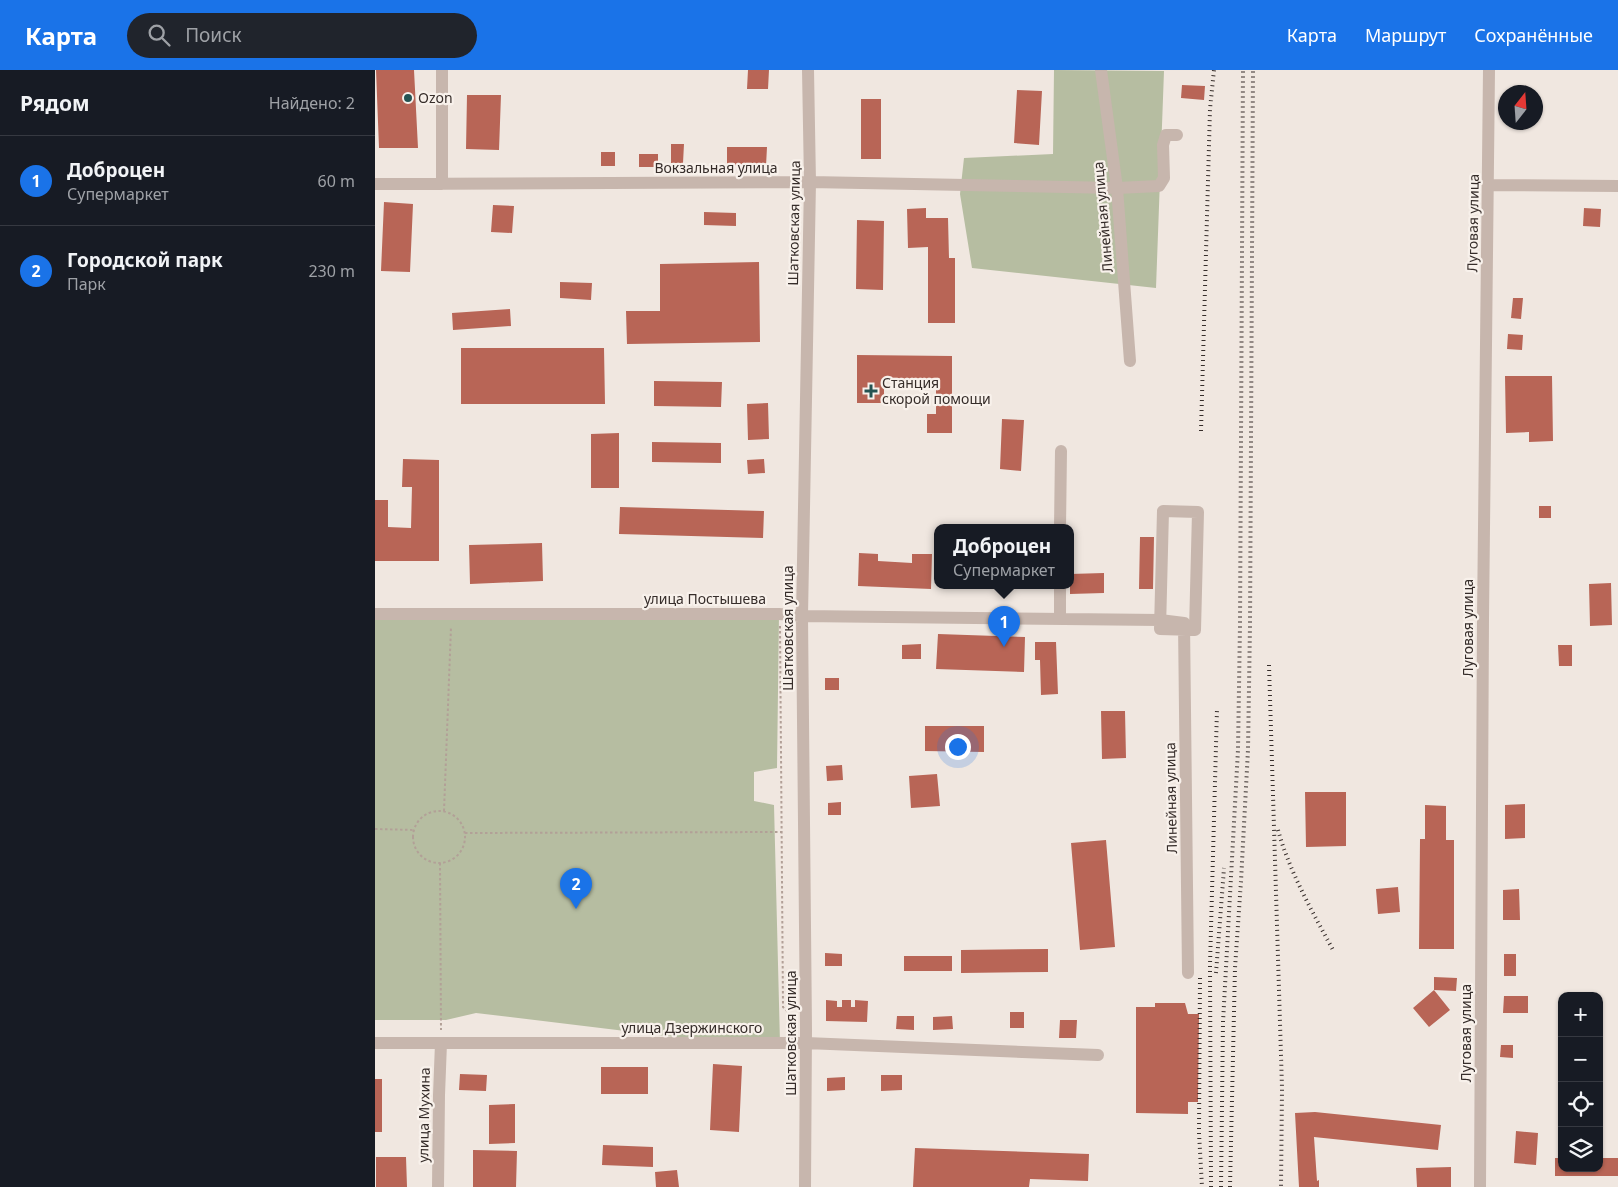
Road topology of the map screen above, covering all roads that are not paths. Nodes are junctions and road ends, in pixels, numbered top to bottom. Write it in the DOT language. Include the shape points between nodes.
graph roads {
  1 [pos="442,70"];
  2 [pos="808,70"];
  3 [pos="1101,70"];
  4 [pos="1489,70"];
  5 [pos="1177,135"];
  6 [pos="810,182"];
  7 [pos="375,184"];
  8 [pos="442,184"];
  9 [pos="1489,184"];
  10 [pos="1618,186"];
  11 [pos="1117,188"];
  12 [pos="1129,361"];
  13 [pos="1061,451"];
  14 [pos="1060,524"];
  15 [pos="1060,589"];
  16 [pos="375,614"];
  17 [pos="802,616"];
  18 [pos="1060,618"];
  19 [pos="1160,620"];
  20 [pos="1184,626"];
  21 [pos="1188,973"];
  22 [pos="806,1036"];
  23 [pos="375,1042"];
  24 [pos="441,1043"];
  25 [pos="1098,1055"];
  26 [pos="438,1187"];
  27 [pos="805,1187"];
  28 [pos="1480,1187"];
  1 -- 8 [label="street"];
  2 -- 6 [label="street, Шатковская улица"];
  3 -- 11 [label="street, Линейная улица"];
  4 -- 9 [label="street, Луговая улица"];
  5 -- 11 [label="street, Вокзальная улица" via="1166,135 1163,145 1164,178 1159,186"];
  6 -- 8 [label="street, Вокзальная улица"];
  6 -- 11 [label="street, Вокзальная улица"];
  6 -- 17 [label="street, Шатковская улица"];
  7 -- 8 [label="street, Вокзальная улица"];
  9 -- 10 [label="street"];
  9 -- 28 [label="street, Луговая улица"];
  11 -- 12 [label="street, Линейная улица"];
  13 -- 14 [label="street"];
  15 -- 18 [label="street"];
  16 -- 17 [label="street, улица Постышева"];
  17 -- 18 [label="street, улица Постышева"];
  17 -- 22 [label="street, Шатковская улица"];
  18 -- 19 [label="street, улица Постышева"];
  19 -- 20 [label="street, улица Постышева"];
  19 -- 20 [label="street" via="1163,511 1198,512 1195,630"];
  20 -- 21 [label="street, Линейная улица"];
  22 -- 24 [label="street, улица Дзержинского"];
  22 -- 25 [label="street, улица Дзержинского"];
  22 -- 27 [label="street, Шатковская улица"];
  23 -- 24 [label="street, улица Дзержинского"];
  24 -- 26 [label="street, улица Мухина"];
}
